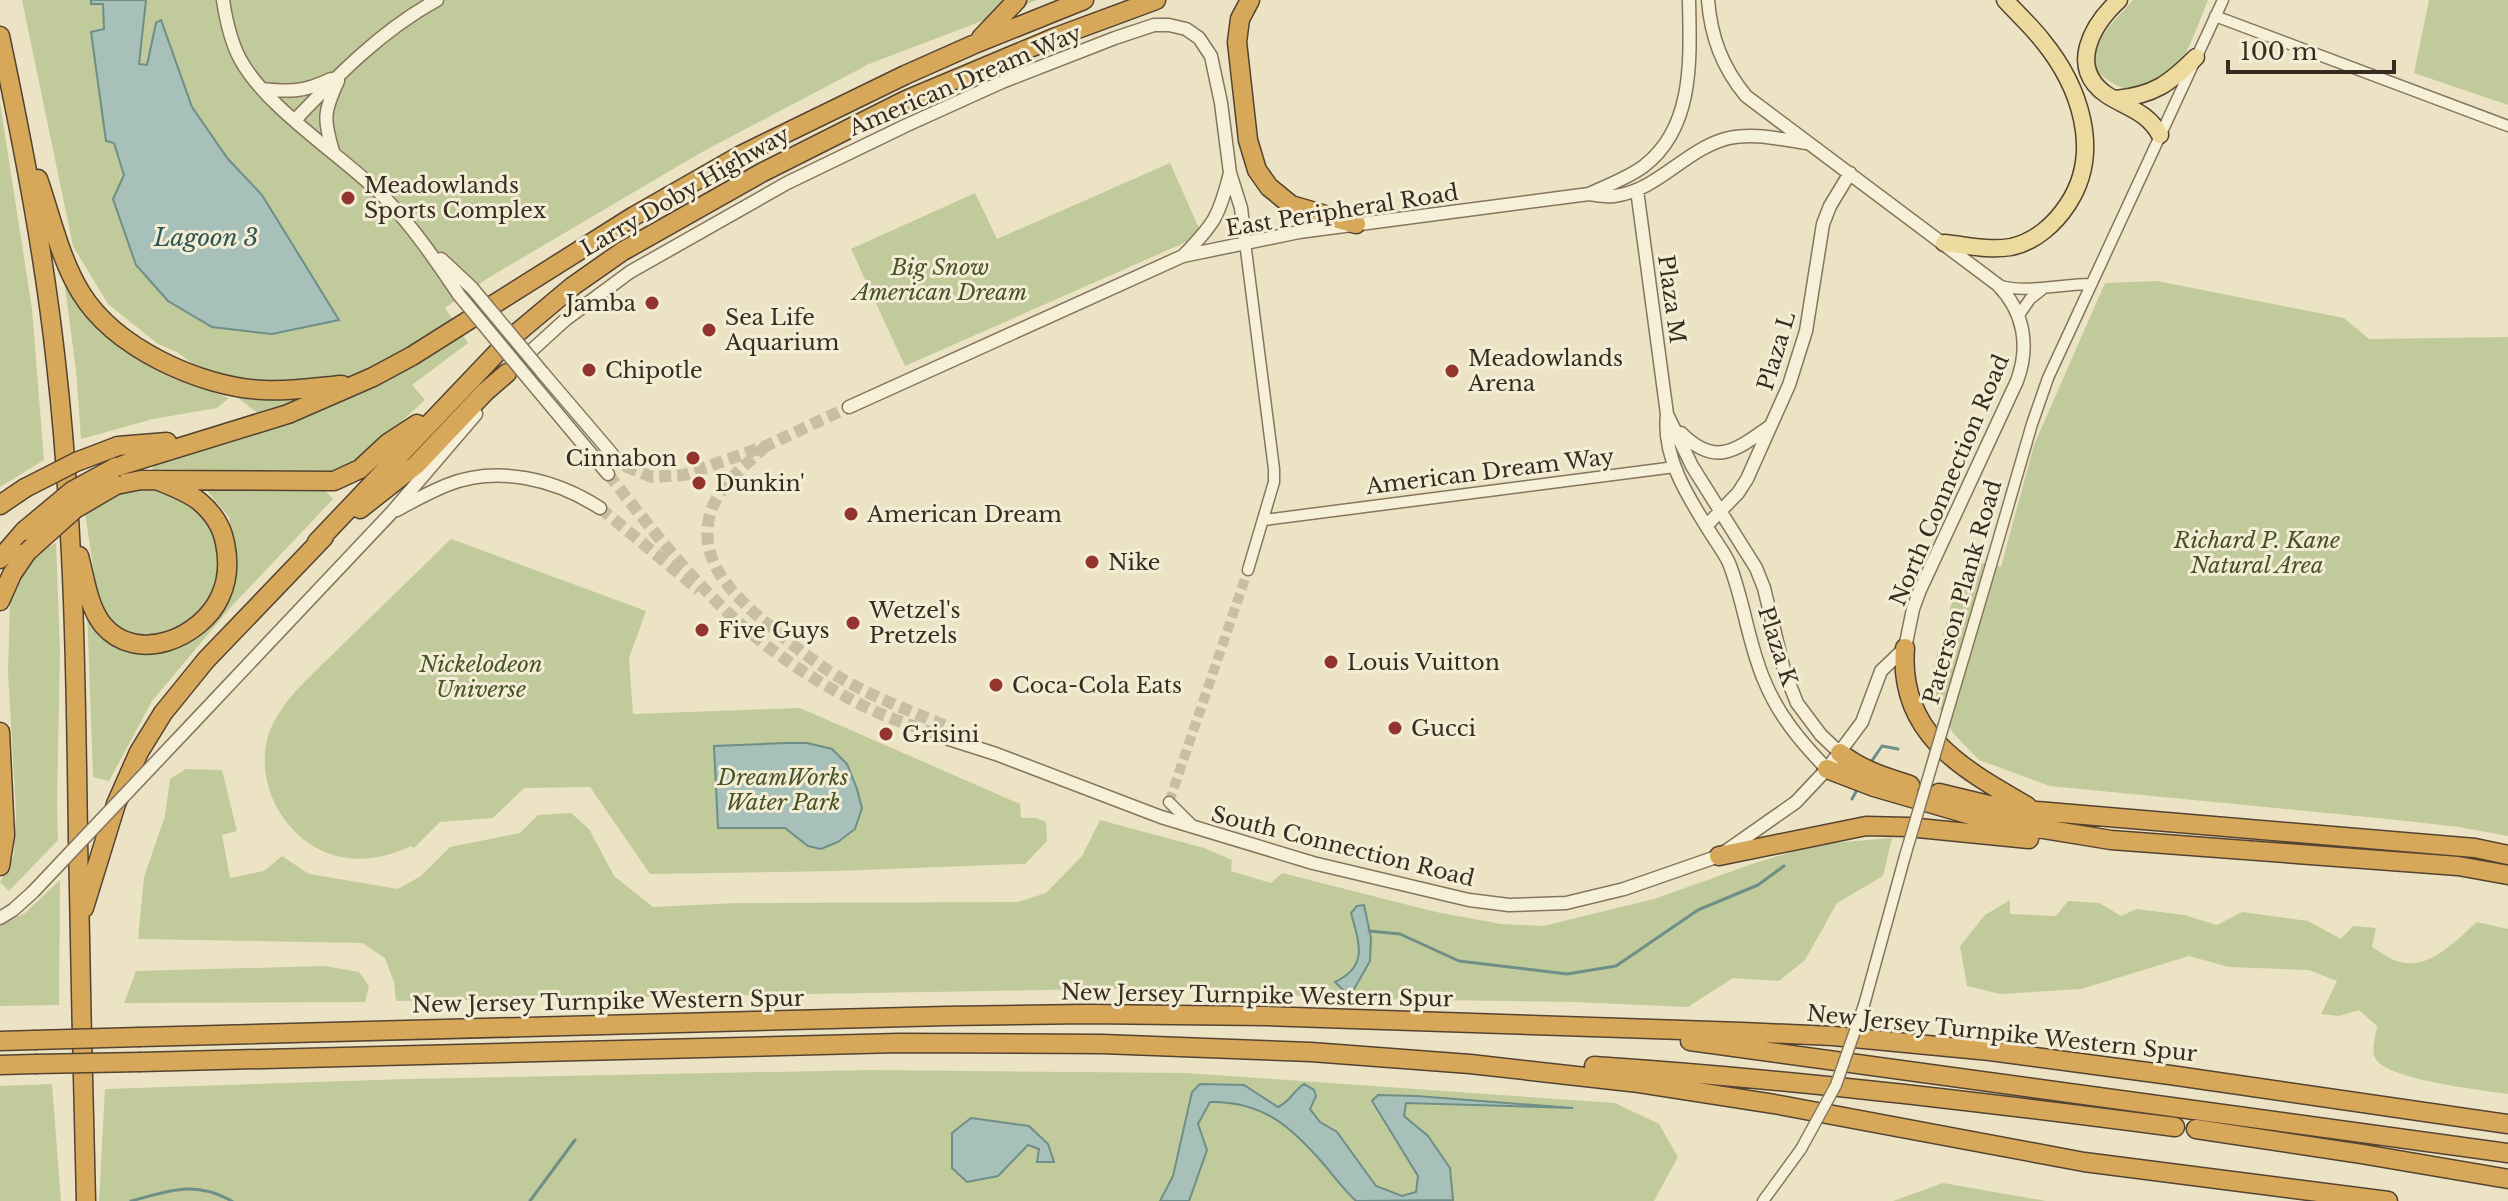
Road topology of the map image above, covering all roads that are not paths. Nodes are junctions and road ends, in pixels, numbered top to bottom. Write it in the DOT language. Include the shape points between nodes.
graph roads {
  1 [pos="223,0"];
  2 [pos="437,0"];
  3 [pos="1017,0"];
  4 [pos="1084,0"];
  5 [pos="1156,0"];
  6 [pos="1250,0"];
  7 [pos="1689,0"];
  8 [pos="1708,0"];
  9 [pos="2005,0"];
  10 [pos="2119,0"];
  11 [pos="2223,0"];
  12 [pos="2215,16"];
  13 [pos="0,36"];
  14 [pos="977,43"];
  15 [pos="2196,57"];
  16 [pos="341,74"];
  17 [pos="262,89"];
  18 [pos="2116,99"];
  19 [pos="295,120"];
  20 [pos="19,125"];
  21 [pos="2508,126"];
  22 [pos="2160,135"];
  23 [pos="1809,143"];
  24 [pos="334,152"];
  25 [pos="1230,173"];
  26 [pos="1850,173"];
  27 [pos="1637,190"];
  28 [pos="1589,194"];
  29 [pos="1356,224"];
  30 [pos="1245,242"];
  31 [pos="424,243"];
  32 [pos="1944,243"];
  33 [pos="1183,256"];
  34 [pos="2090,284"];
  35 [pos="1998,285"];
  36 [pos="2046,287"];
  37 [pos="2019,315"];
  38 [pos="507,373"];
  39 [pos="357,384"];
  40 [pos="849,407"];
  41 [pos="441,409"];
  42 [pos="1667,414"];
  43 [pos="1771,425"];
  44 [pos="1676,428"];
  45 [pos="206,438"];
  46 [pos="612,454"];
  47 [pos="1675,467"];
  48 [pos="608,474"];
  49 [pos="116,476"];
  50 [pos="156,480"];
  51 [pos="0,505"];
  52 [pos="600,508"];
  53 [pos="393,511"];
  54 [pos="1720,511"];
  55 [pos="1264,520"];
  56 [pos="70,525"];
  57 [pos="1706,526"];
  58 [pos="317,542"];
  59 [pos="0,559"];
  60 [pos="1248,570"];
  61 [pos="0,601"];
  62 [pos="1905,648"];
  63 [pos="0,732"];
  64 [pos="951,734"];
  65 [pos="1840,753"];
  66 [pos="1827,769"];
  67 [pos="1852,772"];
  68 [pos="1877,781"];
  69 [pos="1169,802"];
  70 [pos="2037,811"];
  71 [pos="1197,830"];
  72 [pos="2111,840"];
  73 [pos="2508,855"];
  74 [pos="1719,856"];
  75 [pos="0,866"];
  76 [pos="2508,875"];
  77 [pos="0,918"];
  78 [pos="80,922"];
  79 [pos="1608,1028"];
  80 [pos="0,1041"];
  81 [pos="0,1065"];
  82 [pos="1520,1069"];
  83 [pos="2419,1111"];
  84 [pos="2508,1111"];
  85 [pos="2508,1124"];
  86 [pos="2175,1127"];
  87 [pos="2196,1129"];
  88 [pos="2508,1153"];
  89 [pos="2508,1179"];
  90 [pos="86,1201"];
  91 [pos="1763,1201"];
  92 [pos="2388,1201"];
  1 -- 17 [label="street" via="234,46"];
  2 -- 16 [label="street" via="409,15"];
  3 -- 14 [label="highway"];
  4 -- 14 [label="highway, Larry Doby Highway"];
  5 -- 41 [label="highway, Larry Doby Highway" via="906,100 674,220 549,304"];
  6 -- 29 [label="highway" via="1237,42 1248,140 1257,170 1291,205"];
  7 -- 28 [label="street" via="1686,94 1676,125 1644,166"];
  8 -- 23 [label="street, North Connection Road" via="1716,47 1738,86"];
  9 -- 32 [label="main road" via="2043,40 2069,81 2085,137 2082,173 2061,214 2030,240 1992,249"];
  10 -- 18 [label="main road" via="2097,25 2086,56 2093,80"];
  11 -- 12 [label="street, Paterson Plank Road"];
  12 -- 15 [label="street, Paterson Plank Road"];
  12 -- 21 [label="street"];
  13 -- 20 [label="highway"];
  14 -- 39 [label="highway, Larry Doby Highway" via="703,176 402,362"];
  15 -- 18 [label="main road" via="2162,87"];
  15 -- 22 [label="street, Paterson Plank Road"];
  16 -- 17 [label="street" via="305,90"];
  16 -- 19 [label="street"];
  16 -- 24 [label="street" via="325,112"];
  17 -- 19 [label="street"];
  18 -- 22 [label="main road" via="2146,116"];
  19 -- 24 [label="street"];
  20 -- 39 [label="highway" via="74,281 95,312 125,339 184,371 238,387"];
  20 -- 56 [label="highway" via="51,324"];
  22 -- 34 [label="street, Paterson Plank Road"];
  23 -- 26 [label="street, North Connection Road"];
  23 -- 27 [label="street, East Peripheral Road" via="1762,136 1728,138"];
  24 -- 31 [label="street"];
  25 -- 30 [label="street, American Dream Way"];
  25 -- 33 [label="street" via="1215,220"];
  25 -- 38 [label="street, American Dream Way" via="1206,45 1182,28 1147,26 1002,82 842,155 730,214 597,295"];
  26 -- 32 [label="street, North Connection Road"];
  26 -- 43 [label="street, Plaza L" via="1823,224 1806,331"];
  27 -- 28 [label="street, East Peripheral Road" via="1612,197"];
  27 -- 42 [label="street, Plaza M"];
  28 -- 29 [label="street, East Peripheral Road"];
  29 -- 30 [label="street, East Peripheral Road"];
  30 -- 33 [label="street, East Peripheral Road"];
  30 -- 55 [label="street, American Dream Way" via="1274,469"];
  31 -- 46 [label="street, bridge" via="472,288"];
  31 -- 48 [label="street, bridge" via="459,295"];
  32 -- 35 [label="street, North Connection Road"];
  33 -- 40 [label="street, East Peripheral Road"];
  34 -- 36 [label="street"];
  34 -- 91 [label="street, Paterson Plank Road, bridge" via="2043,393 1836,1085 1801,1149"];
  35 -- 36 [label="street"];
  35 -- 37 [label="street, North Connection Road"];
  36 -- 37 [label="street"];
  37 -- 62 [label="street, North Connection Road" via="2021,370 1920,590"];
  38 -- 53 [label="street, American Dream Way"];
  38 -- 58 [label="highway" via="416,465"];
  39 -- 45 [label="highway, Larry Doby Highway" via="288,414"];
  41 -- 50 [label="highway" via="388,443 354,473 334,481"];
  41 -- 58 [label="highway, Larry Doby Highway"];
  42 -- 44 [label="street, Plaza M"];
  42 -- 47 [label="street, Plaza M" via="1665,428"];
  43 -- 44 [label="street" via="1739,448 1720,453 1704,451"];
  43 -- 54 [label="street, Plaza L" via="1747,479"];
  44 -- 54 [label="street, Plaza M"];
  45 -- 49 [label="highway"];
  45 -- 51 [label="highway, bridge" via="118,446 65,467"];
  47 -- 55 [label="street, American Dream Way"];
  47 -- 57 [label="street, Plaza M"];
  49 -- 50 [label="highway"];
  49 -- 59 [label="highway, bridge" via="72,491"];
  49 -- 61 [label="highway, bridge" via="27,552"];
  50 -- 56 [label="highway" via="203,504 220,527 226,547 227,578 220,597 204,621 182,636 140,644 116,637 104,626"];
  52 -- 53 [label="street" via="551,484 491,476 447,485"];
  53 -- 77 [label="street, American Dream Way, bridge" via="33,892"];
  54 -- 57 [label="street, Plaza L"];
  54 -- 65 [label="street, Plaza K" via="1756,568 1797,703"];
  55 -- 60 [label="street, American Dream Way"];
  56 -- 78 [label="highway"];
  57 -- 66 [label="street, Plaza K" via="1728,562 1771,697 1790,728"];
  58 -- 78 [label="highway" via="194,673 155,725 116,804"];
  62 -- 65 [label="street" via="1881,671 1862,722"];
  62 -- 70 [label="highway" via="1909,695 1937,743 1972,774"];
  63 -- 75 [label="highway" via="5,835"];
  64 -- 71 [label="street, South Connection Road"];
  65 -- 66 [label="street"];
  65 -- 67 [label="highway"];
  66 -- 67 [label="highway"];
  66 -- 74 [label="street" via="1785,811"];
  67 -- 68 [label="highway"];
  68 -- 70 [label="highway"];
  68 -- 72 [label="highway" via="1988,820"];
  69 -- 71 [label="street"];
  70 -- 73 [label="highway"];
  71 -- 74 [label="street, South Connection Road" via="1352,873 1509,905 1600,896"];
  72 -- 74 [label="highway" via="2066,843 1882,826 1827,832"];
  72 -- 76 [label="highway" via="2458,866"];
  78 -- 90 [label="highway"];
  79 -- 80 [label="highway, New Jersey Turnpike Western Spur, bridge" via="1086,1014"];
  79 -- 83 [label="highway, New Jersey Turnpike Western Spur" via="1805,1035 1947,1047"];
  79 -- 88 [label="highway"];
  81 -- 82 [label="highway, bridge" via="963,1042 1253,1048"];
  82 -- 86 [label="highway" via="1565,1064 1717,1075"];
  82 -- 92 [label="highway" via="1774,1104 2084,1162"];
  83 -- 84 [label="highway"];
  83 -- 85 [label="highway, New Jersey Turnpike Western Spur"];
  87 -- 89 [label="highway"];
}
